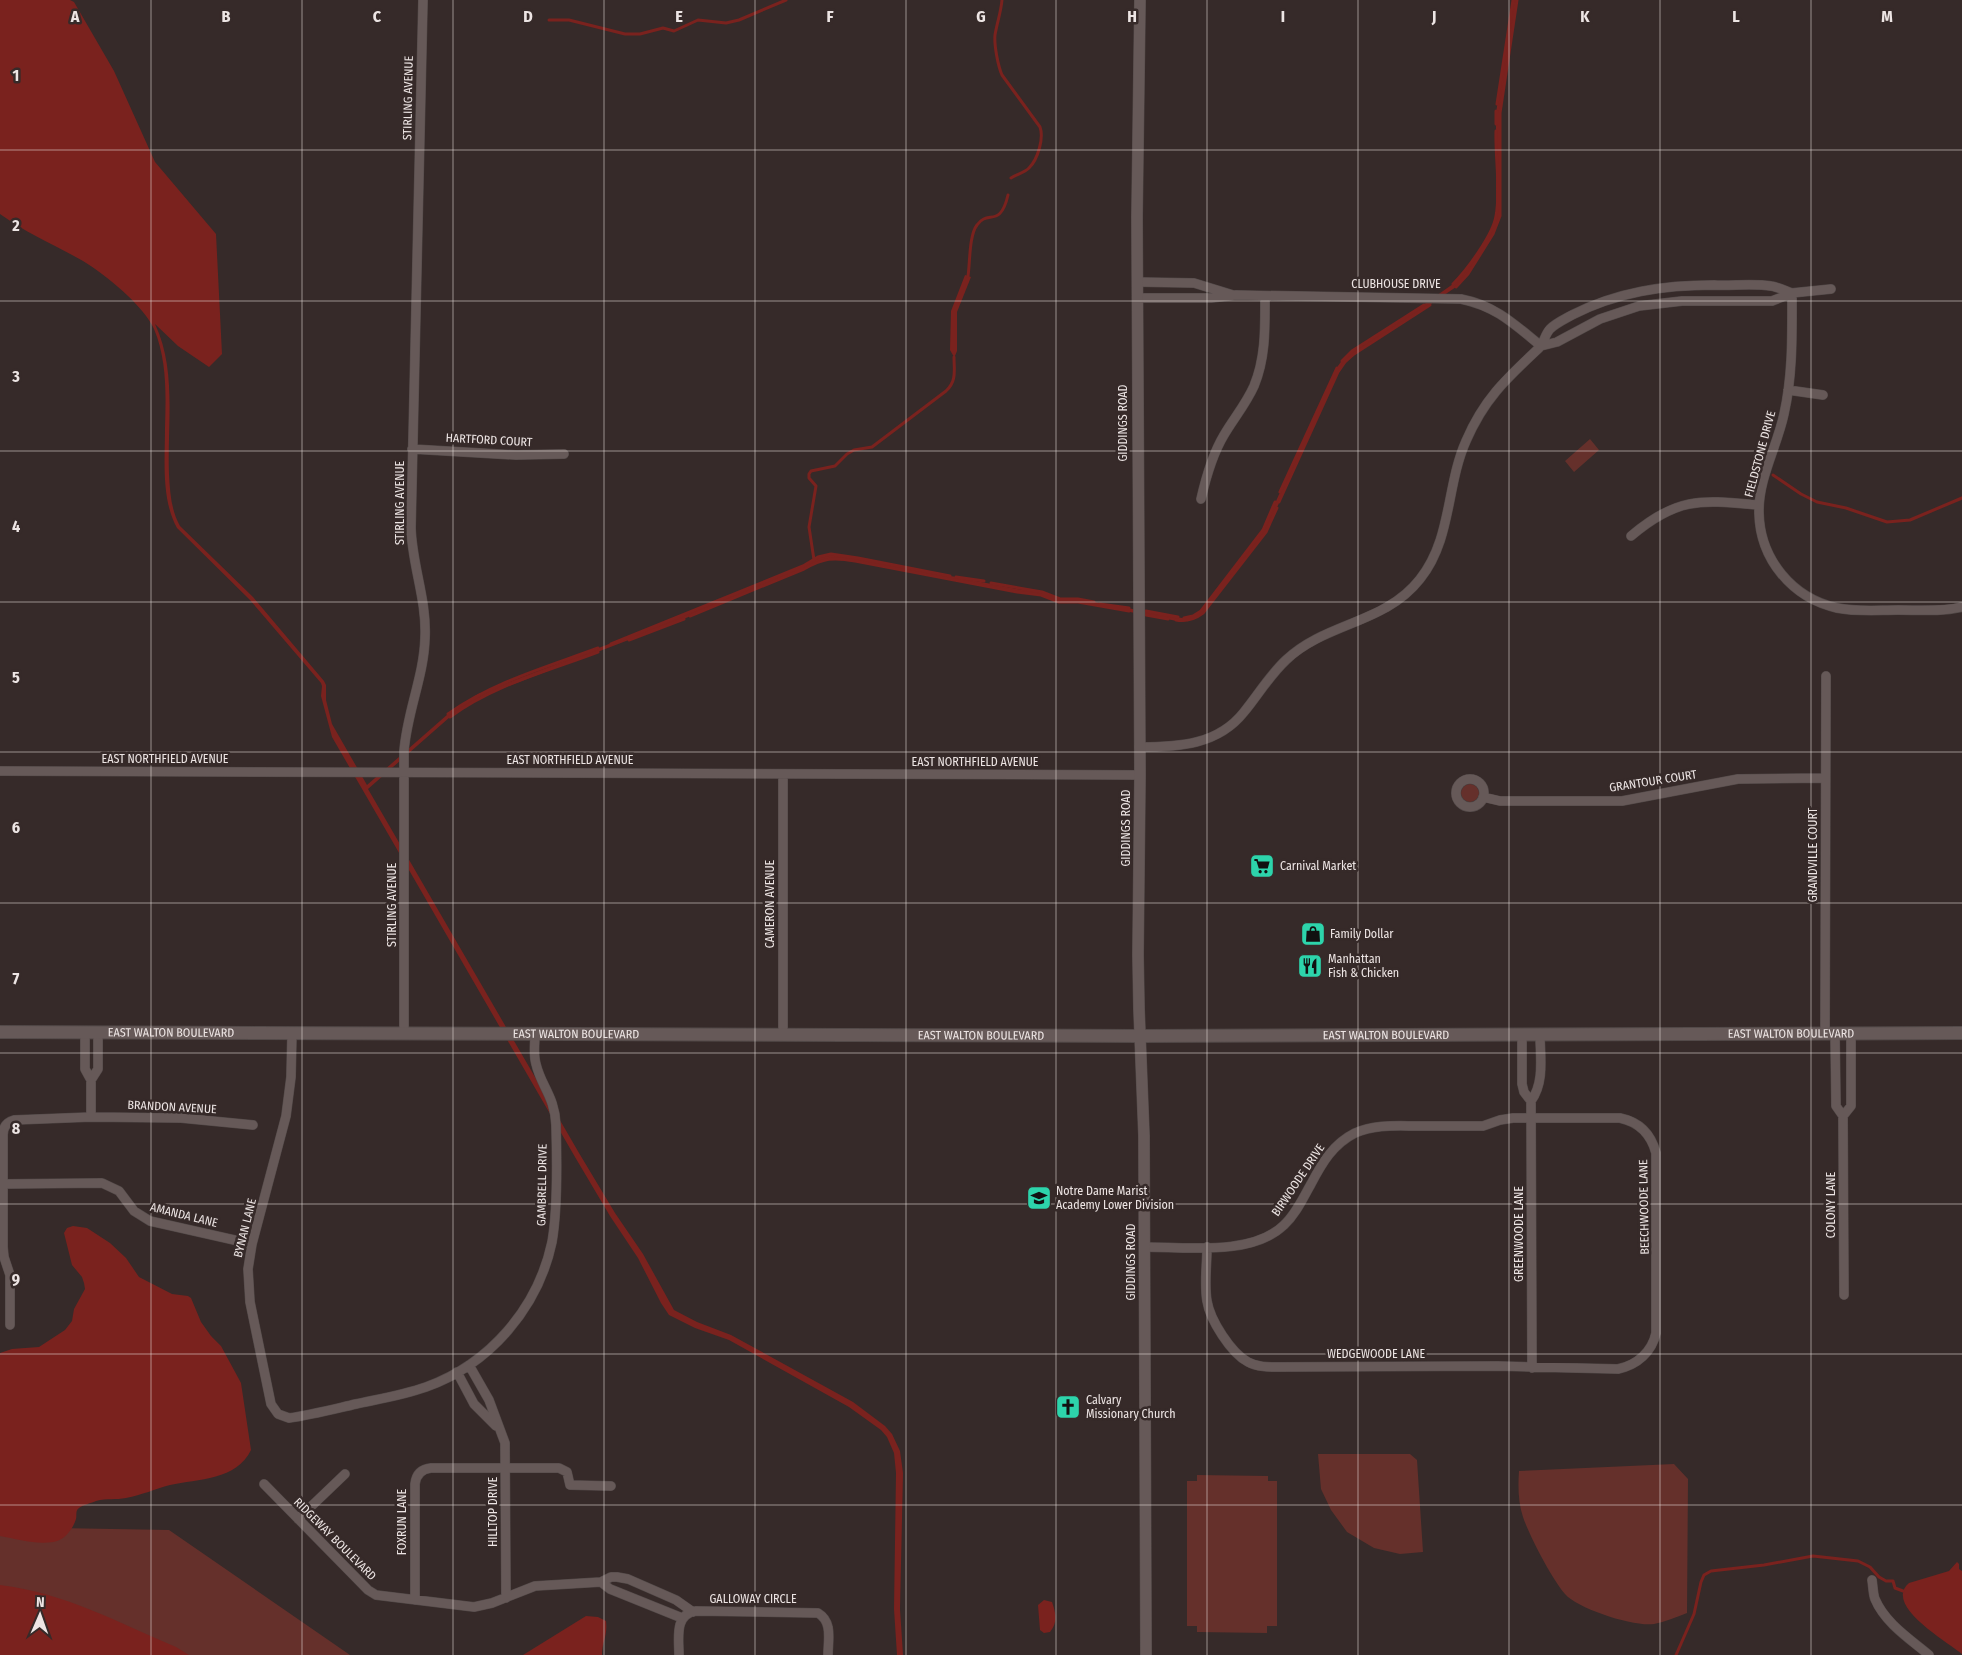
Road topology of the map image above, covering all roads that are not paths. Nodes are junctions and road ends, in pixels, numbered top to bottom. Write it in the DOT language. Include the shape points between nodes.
graph roads {
  1 [pos="423,0"];
  2 [pos="1140,0"];
  3 [pos="1137,282"];
  4 [pos="1720,285"];
  5 [pos="1658,288"];
  6 [pos="1831,289"];
  7 [pos="1792,293"];
  8 [pos="1236,296"];
  9 [pos="1265,296"];
  10 [pos="1137,298"];
  11 [pos="1720,301"];
  12 [pos="1660,302"];
  13 [pos="1594,305"];
  14 [pos="1600,319"];
  15 [pos="1541,346"];
  16 [pos="1788,390"];
  17 [pos="1823,394"];
  18 [pos="412,449"];
  19 [pos="564,454"];
  20 [pos="1201,500"];
  21 [pos="1759,505"];
  22 [pos="1631,536"];
  23 [pos="1962,607"];
  24 [pos="1826,676"];
  25 [pos="1140,747"];
  26 [pos="0,771"];
  27 [pos="404,772"];
  28 [pos="783,774"];
  29 [pos="1140,775"];
  30 [pos="1826,778"];
  31 [pos="1483,797"];
  32 [pos="0,1032"];
  33 [pos="91,1032"];
  34 [pos="292,1033"];
  35 [pos="404,1033"];
  36 [pos="1962,1033"];
  37 [pos="535,1034"];
  38 [pos="1522,1034"];
  39 [pos="1540,1034"];
  40 [pos="1830,1034"];
  41 [pos="1851,1034"];
  42 [pos="783,1035"];
  43 [pos="1140,1036"];
  44 [pos="1531,1101"];
  45 [pos="1843,1116"];
  46 [pos="91,1117"];
  47 [pos="1531,1118"];
  48 [pos="252,1125"];
  49 [pos="3,1184"];
  50 [pos="252,1244"];
  51 [pos="1144,1247"];
  52 [pos="1207,1247"];
  53 [pos="1844,1295"];
  54 [pos="10,1325"];
  55 [pos="1633,1363"];
  56 [pos="469,1366"];
  57 [pos="1532,1368"];
  58 [pos="457,1372"];
  59 [pos="291,1418"];
  60 [pos="498,1428"];
  61 [pos="506,1468"];
  62 [pos="345,1474"];
  63 [pos="264,1484"];
  64 [pos="611,1486"];
  65 [pos="298,1519"];
  66 [pos="1872,1580"];
  67 [pos="601,1582"];
  68 [pos="506,1598"];
  69 [pos="415,1600"];
  70 [pos="693,1612"];
  71 [pos="682,1618"];
  72 [pos="679,1655"];
  73 [pos="828,1655"];
  74 [pos="1146,1655"];
  75 [pos="1929,1655"];
  1 -- 18 [label="street, STIRLING AVENUE"];
  2 -- 3 [label="street, GIDDINGS ROAD"];
  3 -- 8 [label="street, CLUBHOUSE DRIVE" via="1194,283"];
  3 -- 10 [label="street, GIDDINGS ROAD"];
  4 -- 5 [label="street"];
  4 -- 7 [label="street" via="1772,286"];
  4 -- 11 [label="street"];
  5 -- 12 [label="street"];
  5 -- 13 [label="street" via="1624,294"];
  6 -- 7 [label="street"];
  7 -- 11 [label="street" via="1772,301"];
  7 -- 16 [label="street, FIELDSTONE DRIVE" via="1792,356"];
  8 -- 9 [label="street, CLUBHOUSE DRIVE"];
  8 -- 10 [label="street, CLUBHOUSE DRIVE"];
  9 -- 15 [label="street, CLUBHOUSE DRIVE" via="1461,299 1502,314"];
  9 -- 20 [label="street" via="1265,338 1259,371 1248,399 1215,451"];
  10 -- 25 [label="street, GIDDINGS ROAD"];
  11 -- 12 [label="street"];
  12 -- 14 [label="street"];
  13 -- 14 [label="street"];
  13 -- 15 [label="street" via="1549,330"];
  14 -- 15 [label="street" via="1557,342"];
  15 -- 25 [label="street" via="1505,379 1475,422 1456,468 1440,544 1412,588 1383,610 1329,631 1298,650 1272,674 1239,718 1221,732 1193,744"];
  16 -- 17 [label="street"];
  16 -- 21 [label="street, FIELDSTONE DRIVE" via="1781,428"];
  18 -- 19 [label="street, HARTFORD COURT" via="516,455"];
  18 -- 27 [label="street, STIRLING AVENUE" via="411,538 424,605 425,636 421,670 406,732"];
  21 -- 22 [label="street" via="1712,502 1684,505 1650,520"];
  21 -- 23 [label="street, FIELDSTONE DRIVE" via="1761,532 1771,558 1785,578 1810,598 1847,610"];
  24 -- 30 [label="street, GRANDVILLE COURT"];
  25 -- 29 [label="street, GIDDINGS ROAD"];
  26 -- 27 [label="street, EAST NORTHFIELD AVENUE"];
  27 -- 28 [label="street, EAST NORTHFIELD AVENUE"];
  27 -- 35 [label="street, STIRLING AVENUE"];
  28 -- 29 [label="street, EAST NORTHFIELD AVENUE"];
  28 -- 42 [label="street, CAMERON AVENUE"];
  29 -- 43 [label="street, GIDDINGS ROAD"];
  30 -- 31 [label="street, GRANTOUR COURT" via="1731,780 1617,801 1500,801"];
  30 -- 40 [label="street, GRANDVILLE COURT"];
  32 -- 33 [label="main road, EAST WALTON BOULEVARD"];
  33 -- 34 [label="main road, EAST WALTON BOULEVARD"];
  33 -- 46 [label="street" via="85,1069 91,1080"];
  34 -- 35 [label="main road, EAST WALTON BOULEVARD"];
  34 -- 50 [label="street, BYNAN LANE" via="286,1116"];
  35 -- 37 [label="main road, EAST WALTON BOULEVARD"];
  36 -- 41 [label="main road, EAST WALTON BOULEVARD"];
  37 -- 42 [label="main road, EAST WALTON BOULEVARD"];
  37 -- 56 [label="street, GAMBRELL DRIVE" via="536,1065 550,1096 555,1117 552,1242 539,1282 519,1317 497,1343"];
  38 -- 39 [label="main road, EAST WALTON BOULEVARD"];
  38 -- 43 [label="main road, EAST WALTON BOULEVARD"];
  38 -- 44 [label="street, GREENWOODE LANE" via="1522,1084"];
  39 -- 40 [label="main road, EAST WALTON BOULEVARD"];
  39 -- 44 [label="street, GREENWOODE LANE" via="1540,1084"];
  40 -- 41 [label="main road, EAST WALTON BOULEVARD"];
  40 -- 45 [label="street, COLONY LANE" via="1836,1106"];
  41 -- 45 [label="street, COLONY LANE" via="1851,1106"];
  42 -- 43 [label="main road, EAST WALTON BOULEVARD"];
  43 -- 51 [label="street, GIDDINGS ROAD"];
  44 -- 47 [label="street, GREENWOODE LANE"];
  45 -- 53 [label="street, COLONY LANE"];
  46 -- 48 [label="street, BRANDON AVENUE" via="181,1118"];
  46 -- 49 [label="street, BRANDON AVENUE" via="14,1120 8,1123 3,1132"];
  47 -- 52 [label="street, BIRWOODE DRIVE" via="1500,1120 1483,1126 1381,1126 1362,1130 1330,1152 1295,1212 1279,1229 1247,1245"];
  47 -- 55 [label="street, BEECHWOODE LANE" via="1623,1118 1641,1127 1654,1147 1657,1326 1652,1345"];
  47 -- 57 [label="street, GREENWOODE LANE"];
  49 -- 50 [label="street, AMANDA LANE" via="102,1183 119,1191 134,1211 150,1222"];
  49 -- 54 [label="street" via="3,1252 10,1275"];
  50 -- 59 [label="street, BYNAN LANE" via="248,1269 249,1296 271,1404 280,1415"];
  51 -- 52 [label="street, BIRWOODE DRIVE"];
  51 -- 74 [label="street, GIDDINGS ROAD"];
  52 -- 57 [label="street, WEDGEWOODE LANE" via="1210,1312 1235,1350 1253,1364 1278,1367"];
  55 -- 57 [label="street, WEDGEWOODE LANE" via="1610,1370"];
  56 -- 58 [label="street, GAMBRELL DRIVE"];
  56 -- 60 [label="street, HILLTOP DRIVE" via="489,1400"];
  58 -- 59 [label="street, GAMBRELL DRIVE" via="434,1384 404,1393"];
  58 -- 60 [label="street, HILLTOP DRIVE" via="474,1404"];
  60 -- 61 [label="street, HILLTOP DRIVE" via="505,1443"];
  61 -- 64 [label="street" via="559,1468 567,1472 570,1486"];
  61 -- 68 [label="street, HILLTOP DRIVE"];
  61 -- 69 [label="street, FOXRUN LANE" via="427,1468 417,1475"];
  62 -- 65 [label="street"];
  63 -- 65 [label="street, RIDGEWAY BOULEVARD"];
  65 -- 69 [label="street, RIDGEWAY BOULEVARD" via="371,1592 379,1596"];
  66 -- 75 [label="street" via="1881,1610 1896,1628"];
  67 -- 68 [label="street, RIDGEWAY BOULEVARD" via="539,1586"];
  67 -- 70 [label="street, RIDGEWAY BOULEVARD" via="614,1577 628,1579 676,1600"];
  67 -- 71 [label="street" via="610,1589"];
  68 -- 69 [label="street, RIDGEWAY BOULEVARD" via="470,1607"];
  70 -- 71 [label="street, GALLOWAY CIRCLE"];
  70 -- 73 [label="street, GALLOWAY CIRCLE" via="818,1613 828,1624"];
  71 -- 72 [label="street" via="679,1624"];
}
